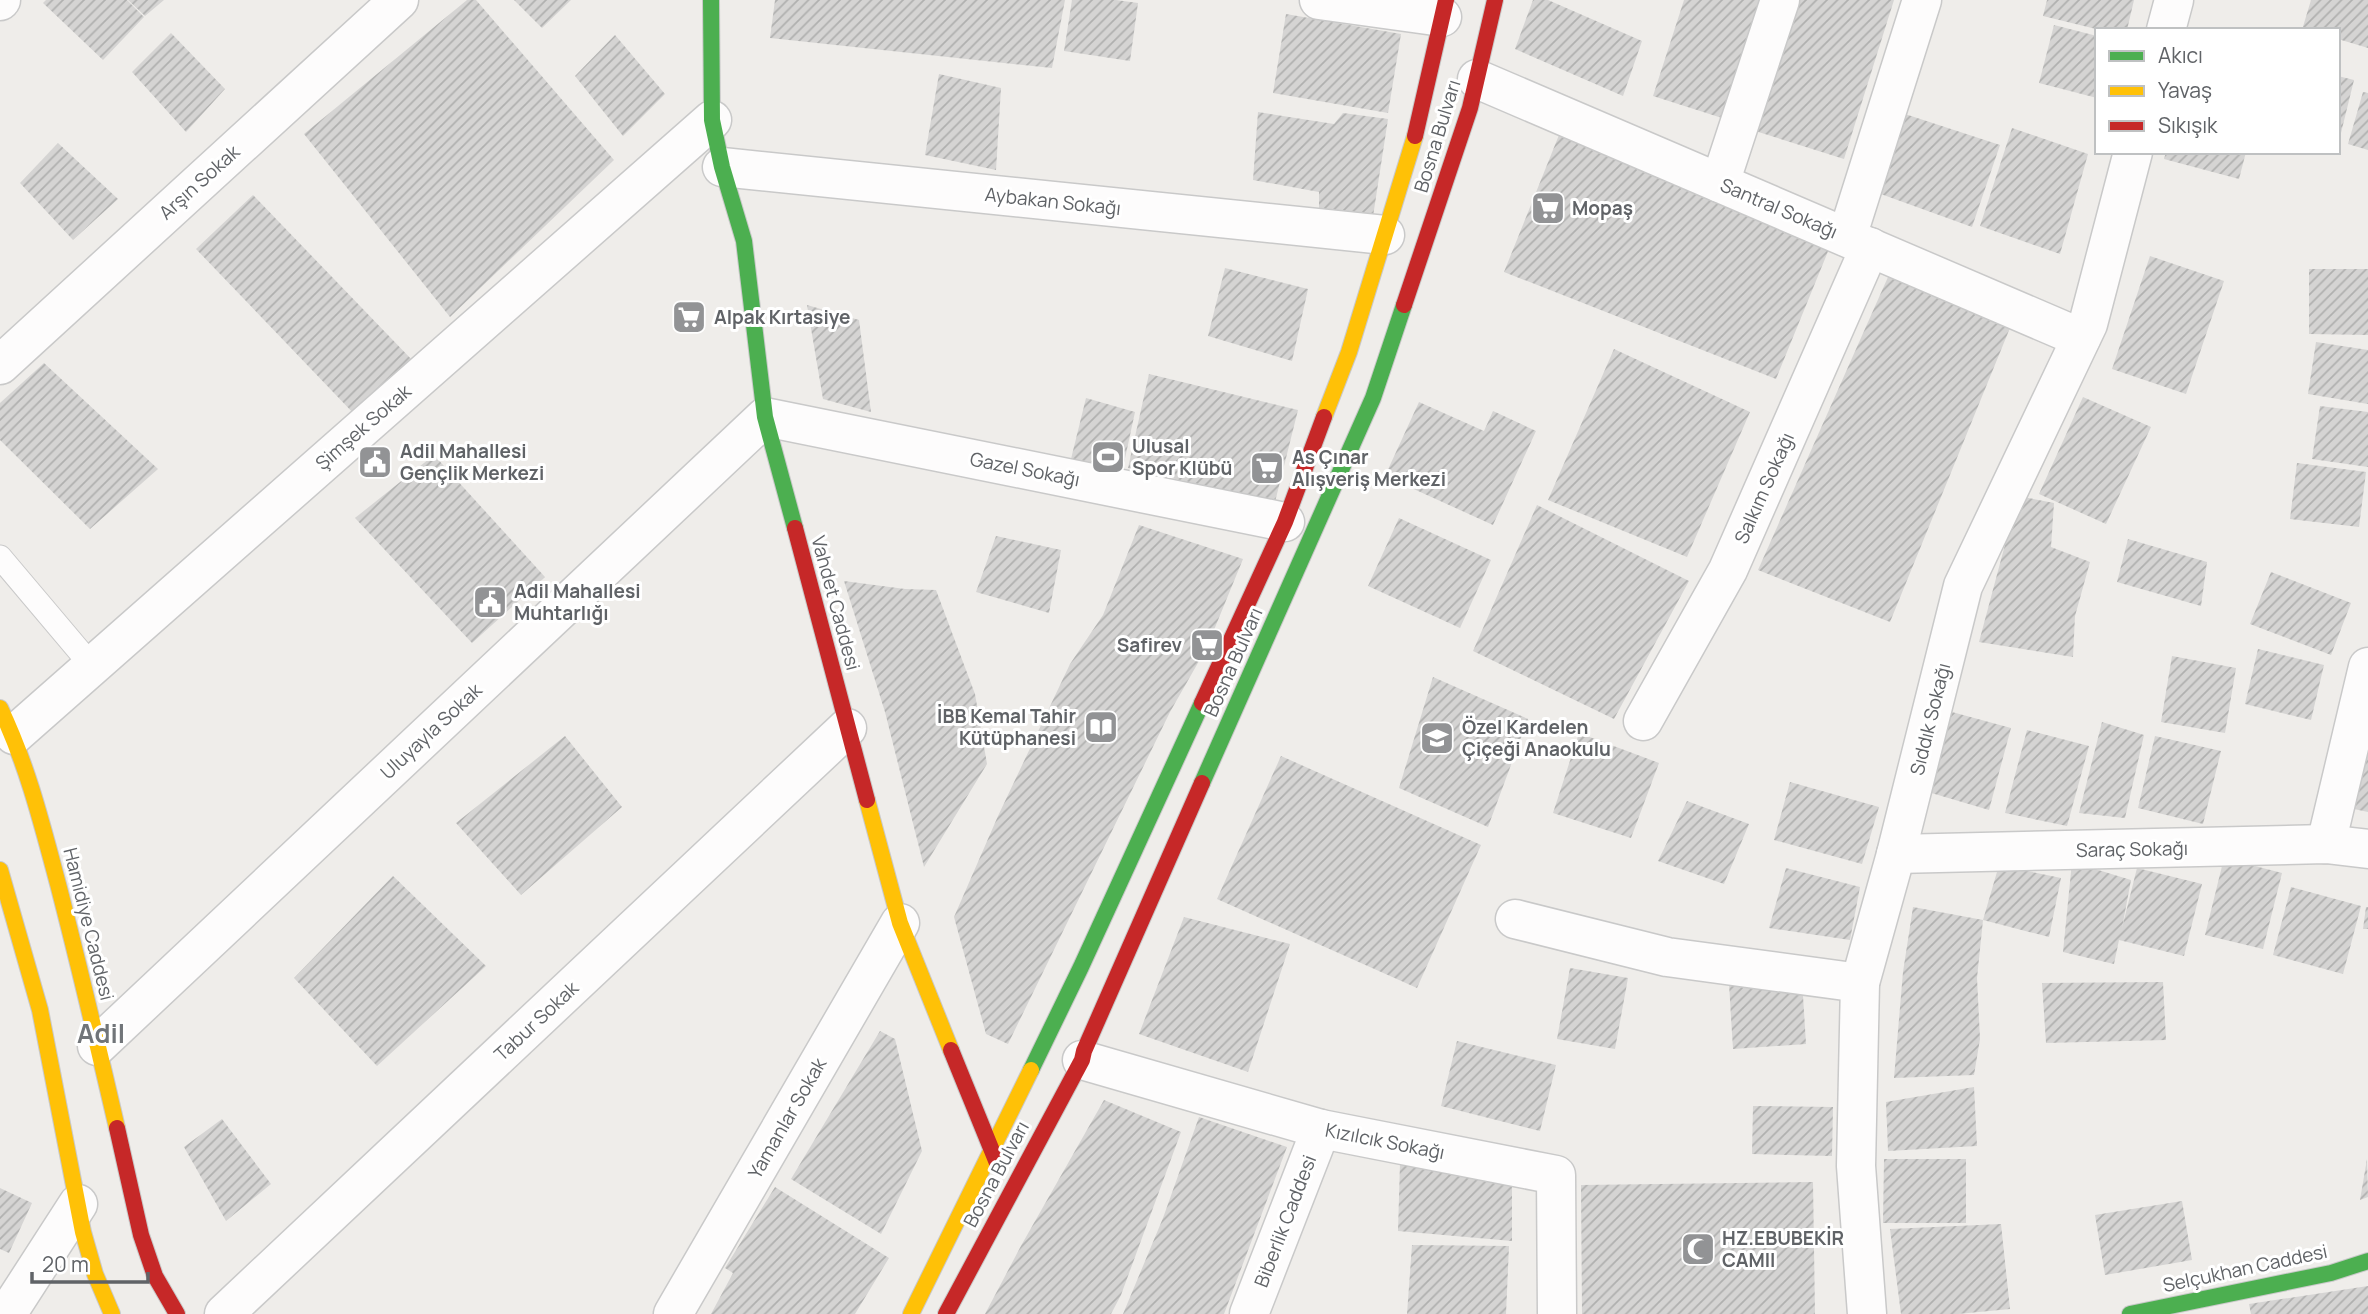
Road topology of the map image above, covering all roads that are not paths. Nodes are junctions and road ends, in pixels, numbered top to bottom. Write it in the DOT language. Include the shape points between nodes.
graph roads {
  1 [pos="399,0"];
  2 [pos="711,0"];
  3 [pos="1318,0"];
  4 [pos="1495,0"];
  5 [pos="1780,0"];
  6 [pos="1922,0"];
  7 [pos="2174,0"];
  8 [pos="1444,9"];
  9 [pos="2167,28"];
  10 [pos="1477,79"];
  11 [pos="712,120"];
  12 [pos="2132,154"];
  13 [pos="722,167"];
  14 [pos="1720,183"];
  15 [pos="1385,234"];
  16 [pos="1859,242"];
  17 [pos="2081,338"];
  18 [pos="0,365"];
  19 [pos="765,417"];
  20 [pos="1285,522"];
  21 [pos="0,557"];
  22 [pos="92,666"];
  23 [pos="2368,667"];
  24 [pos="7,721"];
  25 [pos="1643,721"];
  26 [pos="847,728"];
  27 [pos="2326,844"];
  28 [pos="2368,849"];
  29 [pos="1896,854"];
  30 [pos="3,894"];
  31 [pos="1515,919"];
  32 [pos="900,923"];
  33 [pos="1860,983"];
  34 [pos="91,1056"];
  35 [pos="1082,1060"];
  36 [pos="72,1088"];
  37 [pos="59,1109"];
  38 [pos="1321,1129"];
  39 [pos="992,1149"];
  40 [pos="1007,1197"];
  41 [pos="78,1204"];
  42 [pos="2368,1261"];
  43 [pos="7,1314"];
  44 [pos="112,1314"];
  45 [pos="177,1314"];
  46 [pos="224,1314"];
  47 [pos="673,1314"];
  48 [pos="911,1314"];
  49 [pos="946,1314"];
  50 [pos="1249,1314"];
  51 [pos="1557,1314"];
  52 [pos="1867,1314"];
  53 [pos="2130,1314"];
  1 -- 18 [label="street, Arşın Sokak"];
  2 -- 11 [label="main road, Vahdet Caddesi"];
  3 -- 8 [label="street"];
  4 -- 10 [label="main road, Bosna Bulvarı"];
  5 -- 14 [label="street"];
  6 -- 16 [label="street, Salkım Sokağı"];
  7 -- 9 [label="street"];
  8 -- 15 [label="main road, Bosna Bulvarı" via="1413,146"];
  10 -- 14 [label="street, Santral Sokağı"];
  10 -- 35 [label="main road, Bosna Bulvarı" via="1373,398"];
  11 -- 13 [label="main road, Vahdet Caddesi"];
  11 -- 22 [label="street, Şimşek Sokak"];
  12 -- 17 [label="street, Sıddık Sokağı"];
  13 -- 15 [label="street, Aybakan Sokağı"];
  13 -- 19 [label="main road, Vahdet Caddesi" via="744,241"];
  14 -- 16 [label="street, Santral Sokağı"];
  15 -- 20 [label="main road, Bosna Bulvarı" via="1349,352"];
  16 -- 17 [label="street, Santral Sokağı"];
  16 -- 25 [label="street, Salkım Sokağı" via="1728,570"];
  17 -- 29 [label="street, Sıddık Sokağı" via="1963,586"];
  19 -- 20 [label="street, Gazel Sokağı"];
  19 -- 26 [label="main road, Vahdet Caddesi"];
  19 -- 34 [label="street, Uluyayla Sokak"];
  20 -- 39 [label="main road, Bosna Bulvarı" via="1081,967"];
  21 -- 22 [label="lane"];
  22 -- 24 [label="street, Şimşek Sokak"];
  23 -- 27 [label="street"];
  24 -- 34 [label="main road, Hamidiye Caddesi" via="27,768 75,948"];
  26 -- 32 [label="main road, Vahdet Caddesi"];
  26 -- 46 [label="street, Tabur Sokak"];
  27 -- 28 [label="street, Saraç Sokağı"];
  27 -- 29 [label="street, Saraç Sokağı"];
  29 -- 33 [label="street, Sıddık Sokağı"];
  30 -- 37 [label="main road" via="40,1010"];
  31 -- 33 [label="street" via="1667,957"];
  32 -- 39 [label="main road, Vahdet Caddesi"];
  32 -- 47 [label="street, Yamanlar Sokak"];
  33 -- 52 [label="street, Sıddık Sokağı" via="1856,1166"];
  34 -- 45 [label="main road, Hamidiye Caddesi" via="141,1235 155,1276"];
  35 -- 38 [label="street, Kızılcık Sokağı"];
  35 -- 40 [label="main road, Bosna Bulvarı"];
  36 -- 37 [label="main road"];
  37 -- 41 [label="main road"];
  38 -- 50 [label="street, Biberlik Caddesi"];
  38 -- 51 [label="street, Kızılcık Sokağı" via="1556,1175"];
  39 -- 40 [label="main road, Vahdet Caddesi"];
  39 -- 48 [label="main road, Bosna Bulvarı"];
  40 -- 49 [label="main road, Bosna Bulvarı"];
  41 -- 43 [label="street"];
  41 -- 44 [label="main road" via="94,1274"];
  42 -- 53 [label="main road, Selçukhan Caddesi" via="2331,1273"];
}
